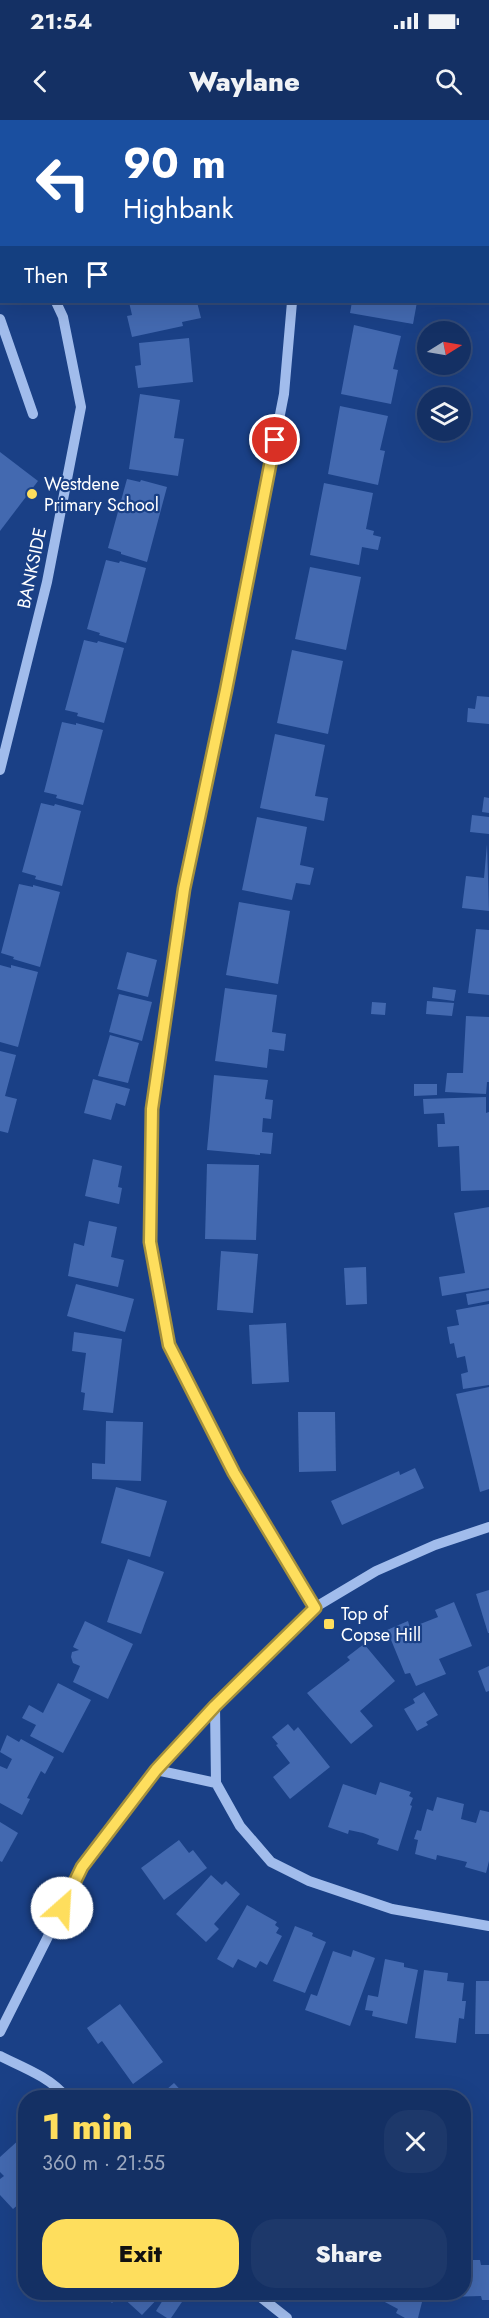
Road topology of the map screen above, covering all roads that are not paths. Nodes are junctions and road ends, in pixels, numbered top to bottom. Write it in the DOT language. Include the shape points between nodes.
graph roads {
  1 [pos="56,303"];
  2 [pos="292,303"];
  3 [pos="0,319"];
  4 [pos="33,414"];
  5 [pos="0,770"];
  6 [pos="489,1527"];
  7 [pos="315,1608"];
  8 [pos="215,1706"];
  9 [pos="156,1770"];
  10 [pos="216,1783"];
  11 [pos="489,1926"];
  12 [pos="0,2032"];
  13 [pos="0,2056"];
  14 [pos="57,2090"];
  15 [pos="264,2300"];
  16 [pos="287,2318"];
  1 -- 5 [label="street, BANKSIDE" via="63,317 81,406 47,582"];
  2 -- 7 [label="street" via="284,394 184,889 152,1109 150,1242 169,1345 234,1473"];
  3 -- 4 [label="street"];
  6 -- 7 [label="street" via="376,1571"];
  7 -- 8 [label="street"];
  8 -- 9 [label="street"];
  8 -- 10 [label="street"];
  9 -- 10 [label="street"];
  9 -- 12 [label="street" via="82,1867"];
  10 -- 11 [label="street" via="240,1826 271,1862 309,1881 392,1909"];
  13 -- 14 [label="street" via="34,2072"];
  15 -- 16 [label="street"];
}
